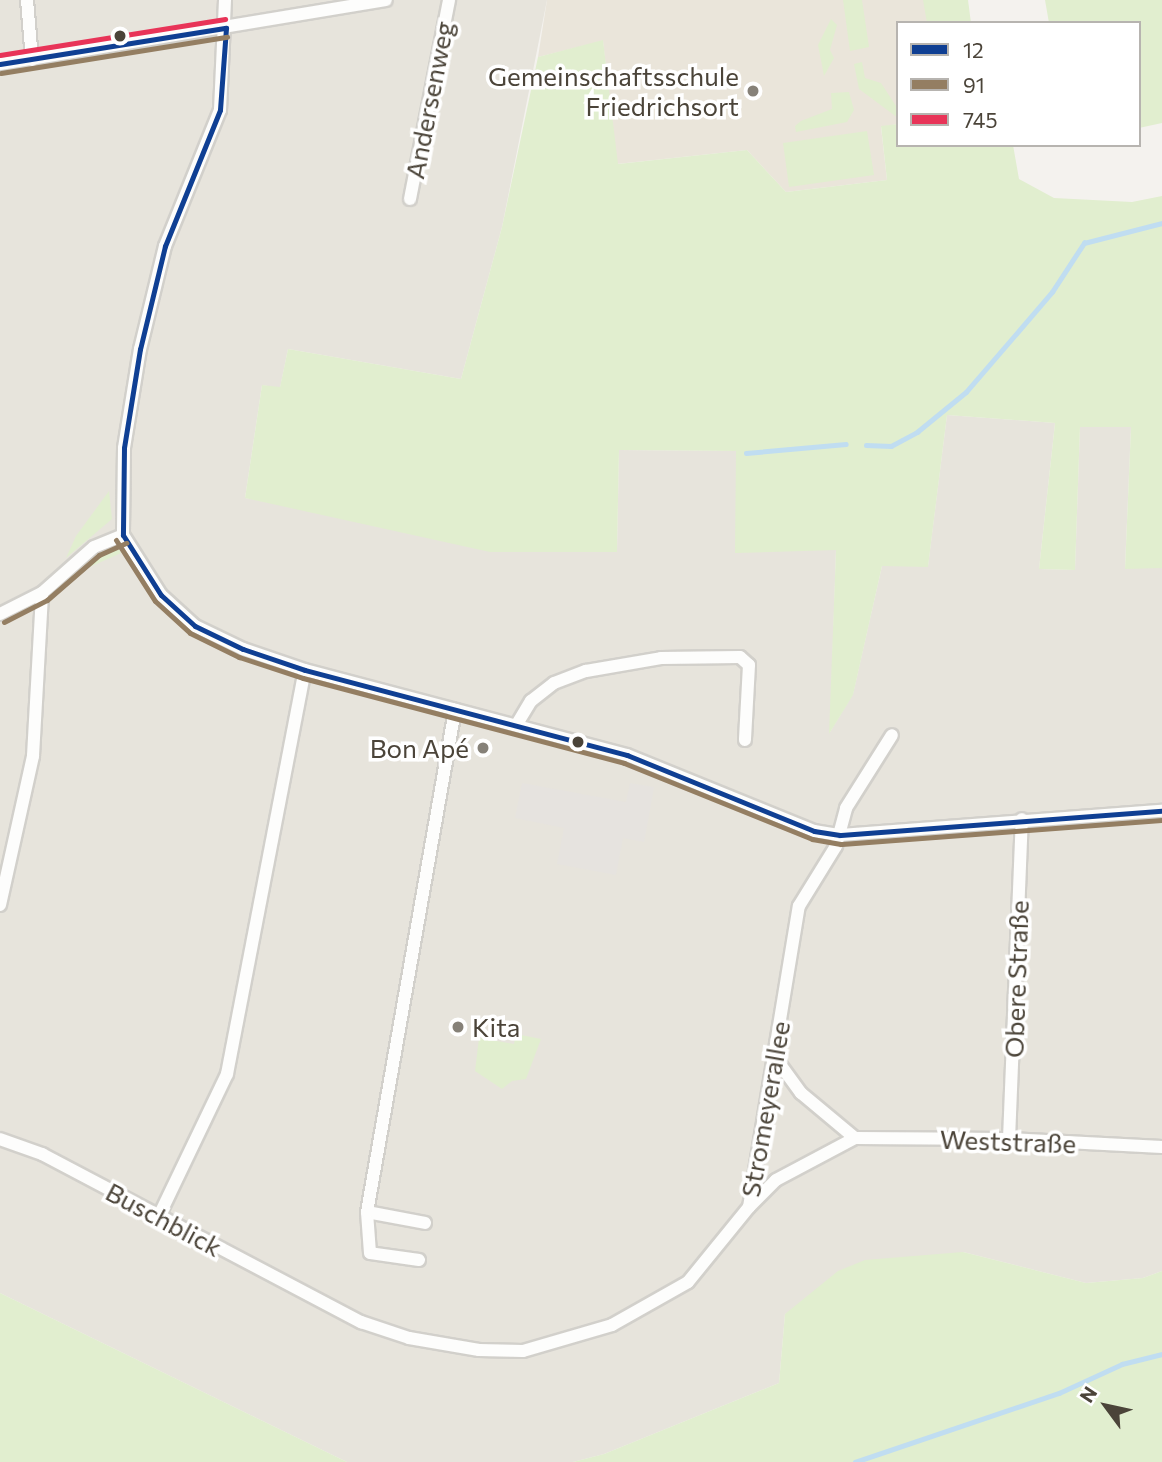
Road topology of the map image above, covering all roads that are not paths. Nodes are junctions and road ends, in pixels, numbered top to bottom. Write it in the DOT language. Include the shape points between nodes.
graph roads {
  1 [pos="27,0"];
  2 [pos="225,0"];
  3 [pos="386,0"];
  4 [pos="449,0"];
  5 [pos="226,28"];
  6 [pos="32,60"];
  7 [pos="0,65"];
  8 [pos="410,199"];
  9 [pos="123,535"];
  10 [pos="42,593"];
  11 [pos="0,614"];
  12 [pos="305,670"];
  13 [pos="455,710"];
  14 [pos="517,724"];
  15 [pos="892,735"];
  16 [pos="745,740"];
  17 [pos="1162,811"];
  18 [pos="1022,819"];
  19 [pos="840,835"];
  20 [pos="0,905"];
  21 [pos="774,1056"];
  22 [pos="855,1138"];
  23 [pos="0,1139"];
  24 [pos="1009,1139"];
  25 [pos="1162,1147"];
  26 [pos="749,1207"];
  27 [pos="367,1212"];
  28 [pos="159,1216"];
  29 [pos="425,1223"];
  30 [pos="419,1260"];
  31 [pos="326,1304"];
  1 -- 6 [label="street"];
  2 -- 5 [label="street"];
  3 -- 5 [label="street"];
  4 -- 8 [label="street, Andersenweg"];
  5 -- 6 [label="street"];
  5 -- 9 [label="street" via="220,110 165,246 140,349 124,448"];
  6 -- 7 [label="street"];
  9 -- 10 [label="street" via="94,547"];
  9 -- 12 [label="street" via="161,595 195,626 243,649"];
  10 -- 11 [label="street"];
  10 -- 20 [label="street" via="33,756"];
  12 -- 13 [label="street"];
  12 -- 28 [label="street" via="227,1074"];
  13 -- 14 [label="street"];
  13 -- 27 [label="street"];
  14 -- 16 [label="street" via="531,701 554,683 586,671 661,658 740,657 749,665"];
  14 -- 19 [label="street" via="627,755 786,823"];
  15 -- 19 [label="street, Stromeyerallee" via="846,808"];
  17 -- 18 [label="street"];
  18 -- 19 [label="street"];
  18 -- 24 [label="street, Obere Straße"];
  19 -- 21 [label="street, Stromeyerallee" via="799,906"];
  21 -- 22 [label="street" via="801,1093"];
  21 -- 26 [label="street, Stromeyerallee"];
  22 -- 24 [label="street, Weststraße"];
  22 -- 26 [label="street, Weststraße" via="776,1180"];
  23 -- 28 [label="street, Buschblick" via="42,1154"];
  24 -- 25 [label="street, Weststraße"];
  26 -- 31 [label="street, Stromeyerallee" via="688,1282 667,1298 565,1342 523,1351 479,1350 409,1338 360,1322"];
  27 -- 29 [label="street"];
  27 -- 30 [label="street" via="370,1253"];
  28 -- 31 [label="street, Buschblick"];
}
